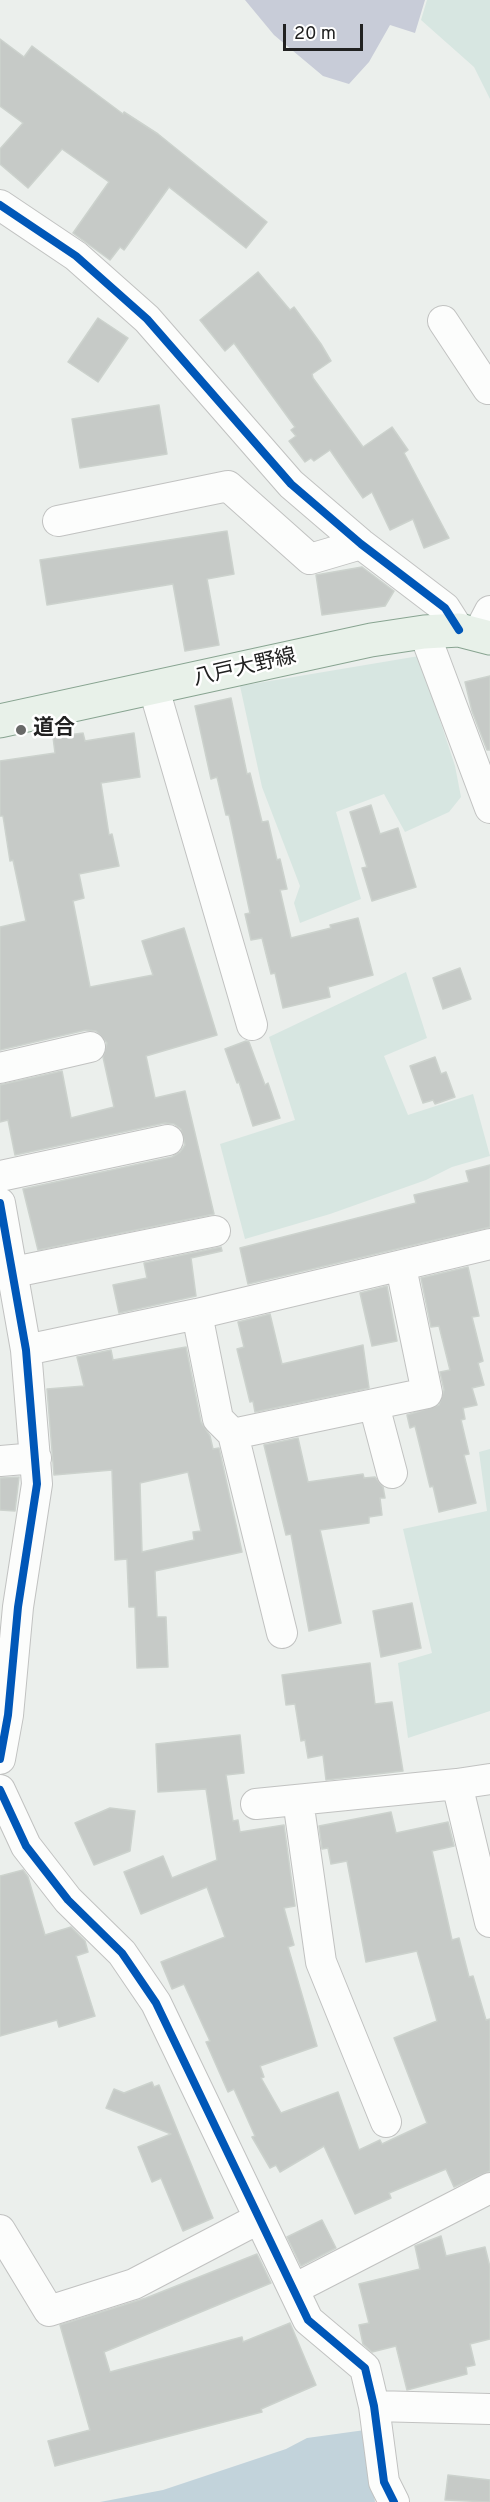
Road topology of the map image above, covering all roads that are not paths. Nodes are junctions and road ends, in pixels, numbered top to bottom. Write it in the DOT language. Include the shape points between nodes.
graph roads {
  1 [pos="0,205"];
  2 [pos="443,321"];
  3 [pos="490,388"];
  4 [pos="58,520"];
  5 [pos="361,544"];
  6 [pos="479,628"];
  7 [pos="424,632"];
  8 [pos="154,689"];
  9 [pos="0,721"];
  10 [pos="490,808"];
  11 [pos="252,1025"];
  12 [pos="90,1047"];
  13 [pos="0,1068"];
  14 [pos="168,1140"];
  15 [pos="0,1176"];
  16 [pos="0,1203"];
  17 [pos="215,1231"];
  18 [pos="490,1244"];
  19 [pos="401,1267"];
  20 [pos="14,1272"];
  21 [pos="197,1314"];
  22 [pos="27,1350"];
  23 [pos="374,1405"];
  24 [pos="233,1434"];
  25 [pos="36,1458"];
  26 [pos="0,1461"];
  27 [pos="392,1473"];
  28 [pos="9,1608"];
  29 [pos="282,1633"];
  30 [pos="0,1759"];
  31 [pos="490,1779"];
  32 [pos="456,1784"];
  33 [pos="0,1790"];
  34 [pos="298,1800"];
  35 [pos="256,1804"];
  36 [pos="490,1922"];
  37 [pos="386,2122"];
  38 [pos="490,2188"];
  39 [pos="258,2219"];
  40 [pos="0,2230"];
  41 [pos="294,2289"];
  42 [pos="374,2406"];
  43 [pos="490,2409"];
  44 [pos="394,2502"];
  1 -- 5 [label="street" via="76,256 147,319 291,484"];
  2 -- 3 [label="street"];
  4 -- 5 [label="street" via="228,486 310,559"];
  5 -- 6 [label="street" via="445,608"];
  6 -- 7 [label="main road, 八戸大野線"];
  7 -- 8 [label="main road, 八戸大野線" via="371,640"];
  7 -- 10 [label="street"];
  8 -- 9 [label="main road, 八戸大野線"];
  8 -- 11 [label="street"];
  12 -- 13 [label="street"];
  14 -- 15 [label="street"];
  16 -- 20 [label="street"];
  17 -- 20 [label="street"];
  18 -- 19 [label="street"];
  19 -- 21 [label="street"];
  19 -- 23 [label="street" via="427,1393"];
  20 -- 22 [label="street"];
  21 -- 22 [label="street"];
  21 -- 24 [label="street" via="218,1419"];
  22 -- 25 [label="street"];
  23 -- 24 [label="street"];
  23 -- 27 [label="street"];
  24 -- 29 [label="street"];
  25 -- 26 [label="street"];
  25 -- 28 [label="street" via="37,1484"];
  28 -- 30 [label="street" via="8,1715"];
  31 -- 32 [label="street"];
  32 -- 34 [label="street"];
  32 -- 36 [label="street"];
  33 -- 39 [label="street" via="26,1846 68,1900 122,1953 156,2003"];
  34 -- 35 [label="street"];
  34 -- 37 [label="street" via="321,1962"];
  38 -- 41 [label="street"];
  39 -- 40 [label="street" via="135,2284 49,2311"];
  39 -- 41 [label="street"];
  41 -- 42 [label="street" via="308,2320 364,2368"];
  42 -- 43 [label="street"];
  42 -- 44 [label="street" via="384,2482"];
}
